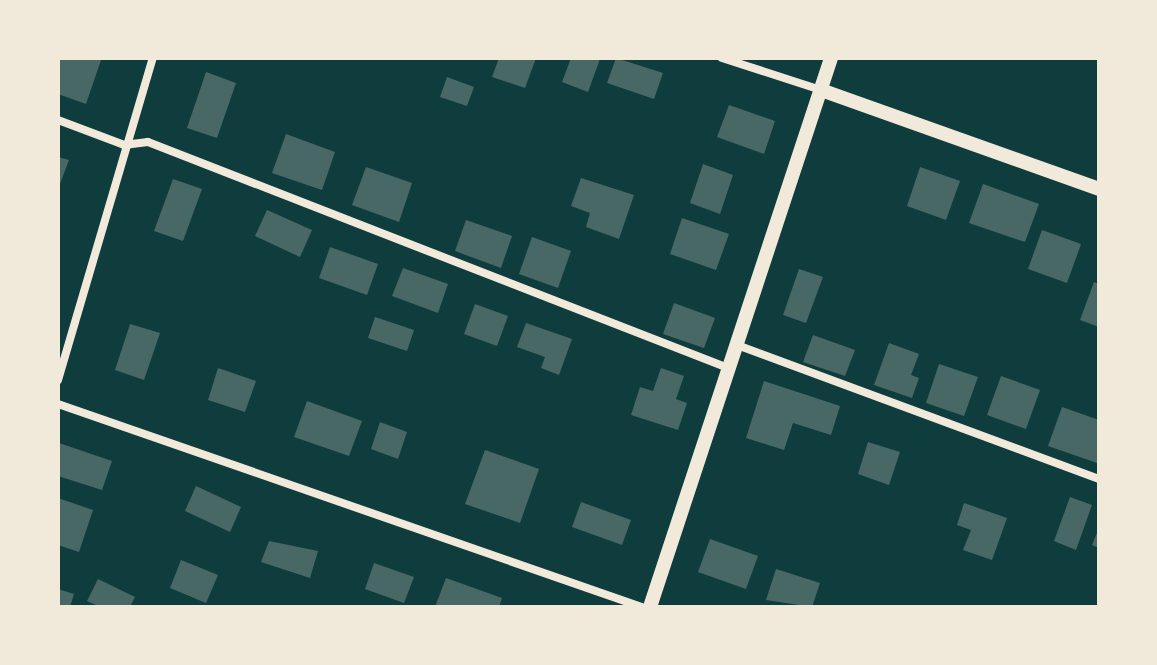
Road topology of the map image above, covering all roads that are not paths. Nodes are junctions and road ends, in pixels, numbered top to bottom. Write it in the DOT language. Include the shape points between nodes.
graph roads {
  1 [pos="153,58"];
  2 [pos="722,58"];
  3 [pos="831,58"];
  4 [pos="821,90"];
  5 [pos="58,120"];
  6 [pos="124,145"];
  7 [pos="1099,189"];
  8 [pos="737,345"];
  9 [pos="728,368"];
  10 [pos="58,380"];
  11 [pos="58,404"];
  12 [pos="1099,479"];
  13 [pos="642,607"];
  14 [pos="650,607"];
  1 -- 6 [label="street"];
  2 -- 4 [label="street"];
  3 -- 4 [label="street"];
  4 -- 7 [label="street"];
  4 -- 8 [label="street"];
  5 -- 6 [label="street"];
  6 -- 9 [label="street" via="148,142"];
  6 -- 10 [label="street"];
  8 -- 9 [label="street"];
  8 -- 12 [label="street"];
  9 -- 14 [label="street"];
  11 -- 13 [label="street"];
}
